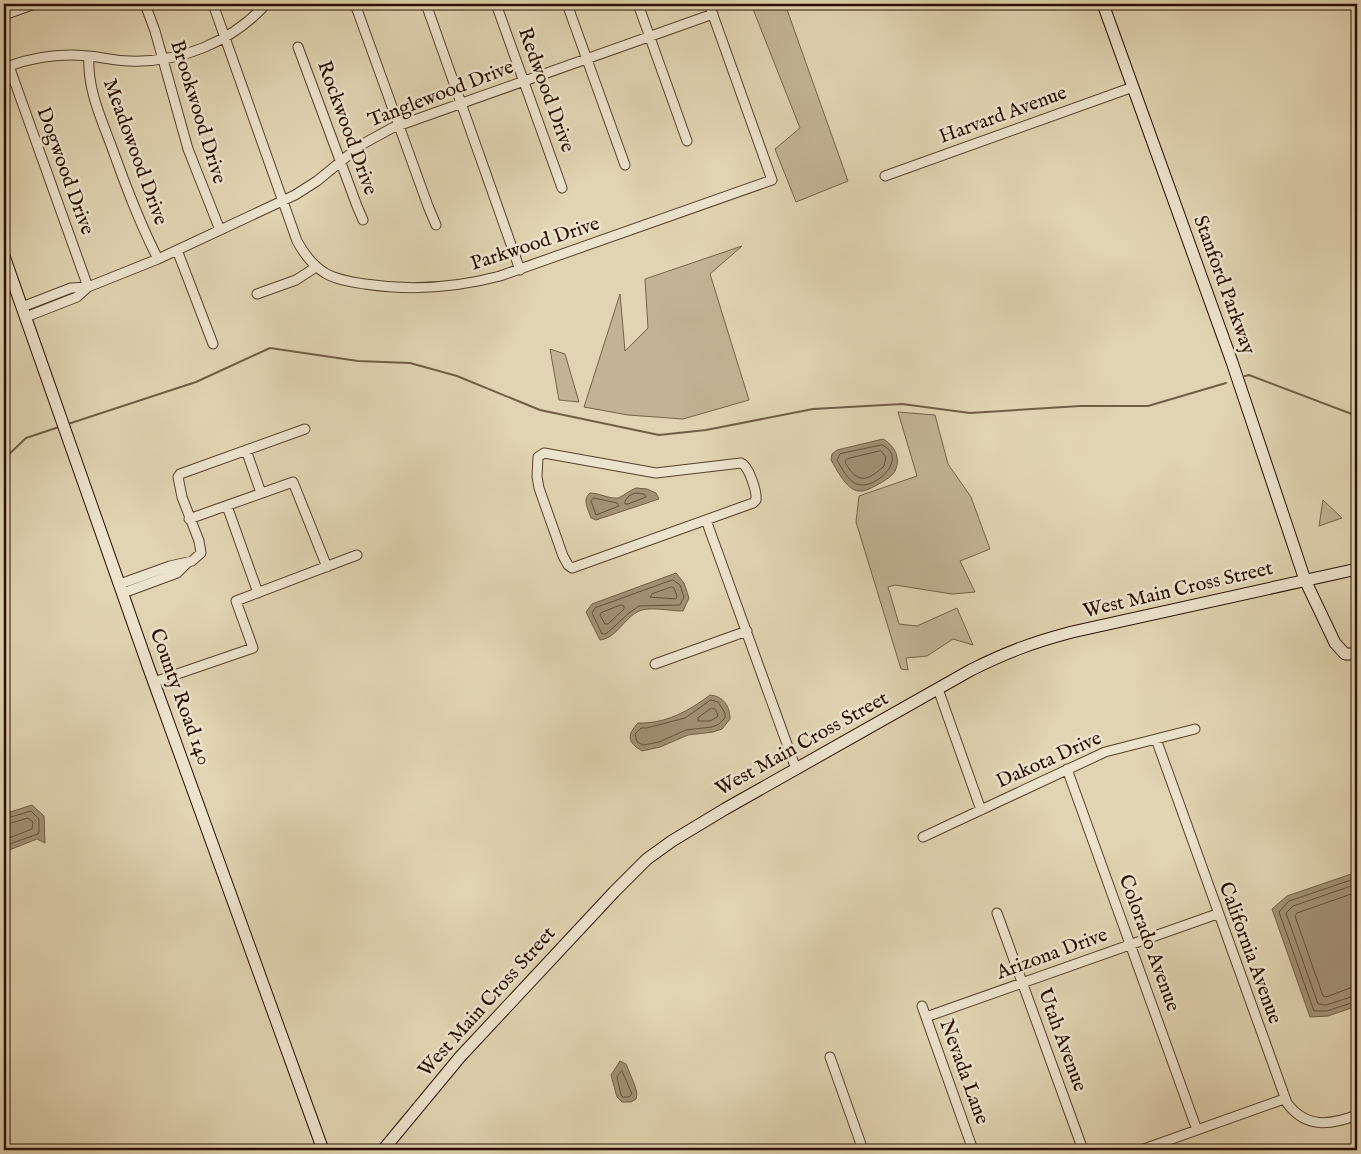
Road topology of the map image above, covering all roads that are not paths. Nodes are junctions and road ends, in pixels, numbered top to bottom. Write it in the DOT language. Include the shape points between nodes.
graph roads {
  1 [pos="32,4"];
  2 [pos="145,4"];
  3 [pos="213,4"];
  4 [pos="266,4"];
  5 [pos="355,4"];
  6 [pos="426,4"];
  7 [pos="496,4"];
  8 [pos="567,4"];
  9 [pos="638,4"];
  10 [pos="710,4"];
  11 [pos="1103,4"];
  12 [pos="4,14"];
  13 [pos="713,14"];
  14 [pos="650,36"];
  15 [pos="225,37"];
  16 [pos="298,47"];
  17 [pos="89,56"];
  18 [pos="162,59"];
  19 [pos="587,59"];
  20 [pos="5,68"];
  21 [pos="524,81"];
  22 [pos="1133,87"];
  23 [pos="461,103"];
  24 [pos="399,126"];
  25 [pos="687,141"];
  26 [pos="340,162"];
  27 [pos="625,165"];
  28 [pos="885,176"];
  29 [pos="562,188"];
  30 [pos="283,201"];
  31 [pos="364,220"];
  32 [pos="436,225"];
  33 [pos="220,230"];
  34 [pos="177,250"];
  35 [pos="4,256"];
  36 [pos="158,258"];
  37 [pos="316,267"];
  38 [pos="520,270"];
  39 [pos="88,288"];
  40 [pos="257,294"];
  41 [pos="24,312"];
  42 [pos="213,344"];
  43 [pos="305,429"];
  44 [pos="246,450"];
  45 [pos="262,493"];
  46 [pos="227,506"];
  47 [pos="190,519"];
  48 [pos="706,520"];
  49 [pos="357,555"];
  50 [pos="327,566"];
  51 [pos="1357,569"];
  52 [pos="1305,580"];
  53 [pos="122,589"];
  54 [pos="258,593"];
  55 [pos="747,631"];
  56 [pos="1357,654"];
  57 [pos="655,664"];
  58 [pos="154,682"];
  59 [pos="938,689"];
  60 [pos="1196,729"];
  61 [pos="1156,739"];
  62 [pos="796,769"];
  63 [pos="1067,769"];
  64 [pos="981,810"];
  65 [pos="923,838"];
  66 [pos="997,913"];
  67 [pos="1217,914"];
  68 [pos="1131,945"];
  69 [pos="1023,983"];
  70 [pos="922,1006"];
  71 [pos="926,1018"];
  72 [pos="830,1057"];
  73 [pos="1284,1098"];
  74 [pos="1357,1115"];
  75 [pos="1198,1130"];
  76 [pos="323,1150"];
  77 [pos="383,1150"];
  78 [pos="864,1150"];
  79 [pos="973,1150"];
  80 [pos="1083,1150"];
  81 [pos="1141,1150"];
  1 -- 12 [label="street"];
  2 -- 18 [label="street, Brookwood Drive"];
  3 -- 15 [label="street, Parkwood Drive"];
  4 -- 15 [label="street"];
  5 -- 24 [label="street"];
  6 -- 23 [label="street"];
  7 -- 21 [label="street, Redwood Drive"];
  8 -- 19 [label="street"];
  9 -- 14 [label="street"];
  10 -- 13 [label="street"];
  11 -- 22 [label="street, Stanford Parkway"];
  13 -- 14 [label="street, Tanglewood Drive"];
  13 -- 38 [label="street, Parkwood Drive" via="772,180"];
  14 -- 19 [label="street, Tanglewood Drive"];
  14 -- 25 [label="street"];
  15 -- 18 [label="street" via="198,50"];
  15 -- 30 [label="street, Parkwood Drive"];
  16 -- 26 [label="street, Rockwood Drive"];
  17 -- 18 [label="street" via="128,61"];
  17 -- 20 [label="street" via="41,58"];
  17 -- 36 [label="street, Meadowood Drive" via="90,82 105,131"];
  18 -- 33 [label="street, Brookwood Drive" via="188,149"];
  19 -- 21 [label="street, Tanglewood Drive"];
  19 -- 27 [label="street"];
  20 -- 39 [label="street, Dogwood Drive"];
  21 -- 23 [label="street, Tanglewood Drive"];
  21 -- 29 [label="street, Redwood Drive"];
  22 -- 28 [label="street, Harvard Avenue"];
  22 -- 52 [label="street, Stanford Parkway" via="1232,362"];
  23 -- 24 [label="street, Tanglewood Drive"];
  23 -- 38 [label="street"];
  24 -- 26 [label="street, Tanglewood Drive" via="369,140"];
  24 -- 32 [label="street"];
  26 -- 30 [label="street, Tanglewood Drive" via="317,181"];
  26 -- 31 [label="street, Rockwood Drive"];
  30 -- 33 [label="street, Tanglewood Drive"];
  30 -- 37 [label="street, Parkwood Drive" via="302,250"];
  33 -- 34 [label="street, Tanglewood Drive"];
  34 -- 36 [label="street, Tanglewood Drive"];
  34 -- 42 [label="street"];
  35 -- 41 [label="street, County Road 140"];
  36 -- 39 [label="street, Tanglewood Drive"];
  37 -- 38 [label="street, Parkwood Drive" via="342,280 408,288 462,284"];
  37 -- 40 [label="street" via="296,280"];
  39 -- 41 [label="street, Tanglewood Drive" via="77,297"];
  41 -- 53 [label="street, County Road 140"];
  43 -- 44 [label="street"];
  44 -- 45 [label="street"];
  44 -- 47 [label="street" via="180,474 182,497"];
  45 -- 46 [label="street"];
  45 -- 50 [label="street" via="293,482"];
  46 -- 47 [label="street"];
  46 -- 54 [label="street"];
  47 -- 53 [label="street" via="200,553 177,573"];
  48 -- 48 [label="street" via="756,500 744,464 656,473 557,454 544,453 538,457 539,488 563,556 572,568"];
  48 -- 55 [label="street"];
  49 -- 50 [label="street"];
  50 -- 54 [label="street"];
  51 -- 52 [label="street, West Main Cross Street"];
  52 -- 56 [label="street, Stanford Parkway" via="1335,643 1345,654"];
  52 -- 59 [label="street, West Main Cross Street" via="1042,640 999,656"];
  53 -- 58 [label="street, County Road 140"];
  54 -- 58 [label="street" via="236,601 253,648"];
  55 -- 57 [label="street"];
  55 -- 62 [label="street"];
  58 -- 76 [label="street, County Road 140"];
  59 -- 62 [label="street, West Main Cross Street"];
  59 -- 64 [label="street"];
  60 -- 61 [label="street, Dakota Drive"];
  61 -- 63 [label="street, Dakota Drive" via="1105,752"];
  61 -- 67 [label="street, California Avenue"];
  62 -- 77 [label="street, West Main Cross Street" via="694,827 647,859 460,1057"];
  63 -- 64 [label="street, Dakota Drive"];
  63 -- 68 [label="street, Colorado Avenue"];
  64 -- 65 [label="street, Dakota Drive"];
  66 -- 69 [label="street, Utah Avenue"];
  67 -- 68 [label="street, Arizona Drive"];
  67 -- 73 [label="street, California Avenue"];
  68 -- 69 [label="street, Arizona Drive"];
  68 -- 75 [label="street, Colorado Avenue"];
  69 -- 71 [label="street, Arizona Drive"];
  69 -- 80 [label="street, Utah Avenue"];
  70 -- 71 [label="street, Nevada Lane"];
  71 -- 79 [label="street, Nevada Lane"];
  72 -- 78 [label="street"];
  73 -- 74 [label="street, California Avenue" via="1301,1117 1316,1122 1331,1123"];
  73 -- 75 [label="street"];
  75 -- 81 [label="street"];
}
